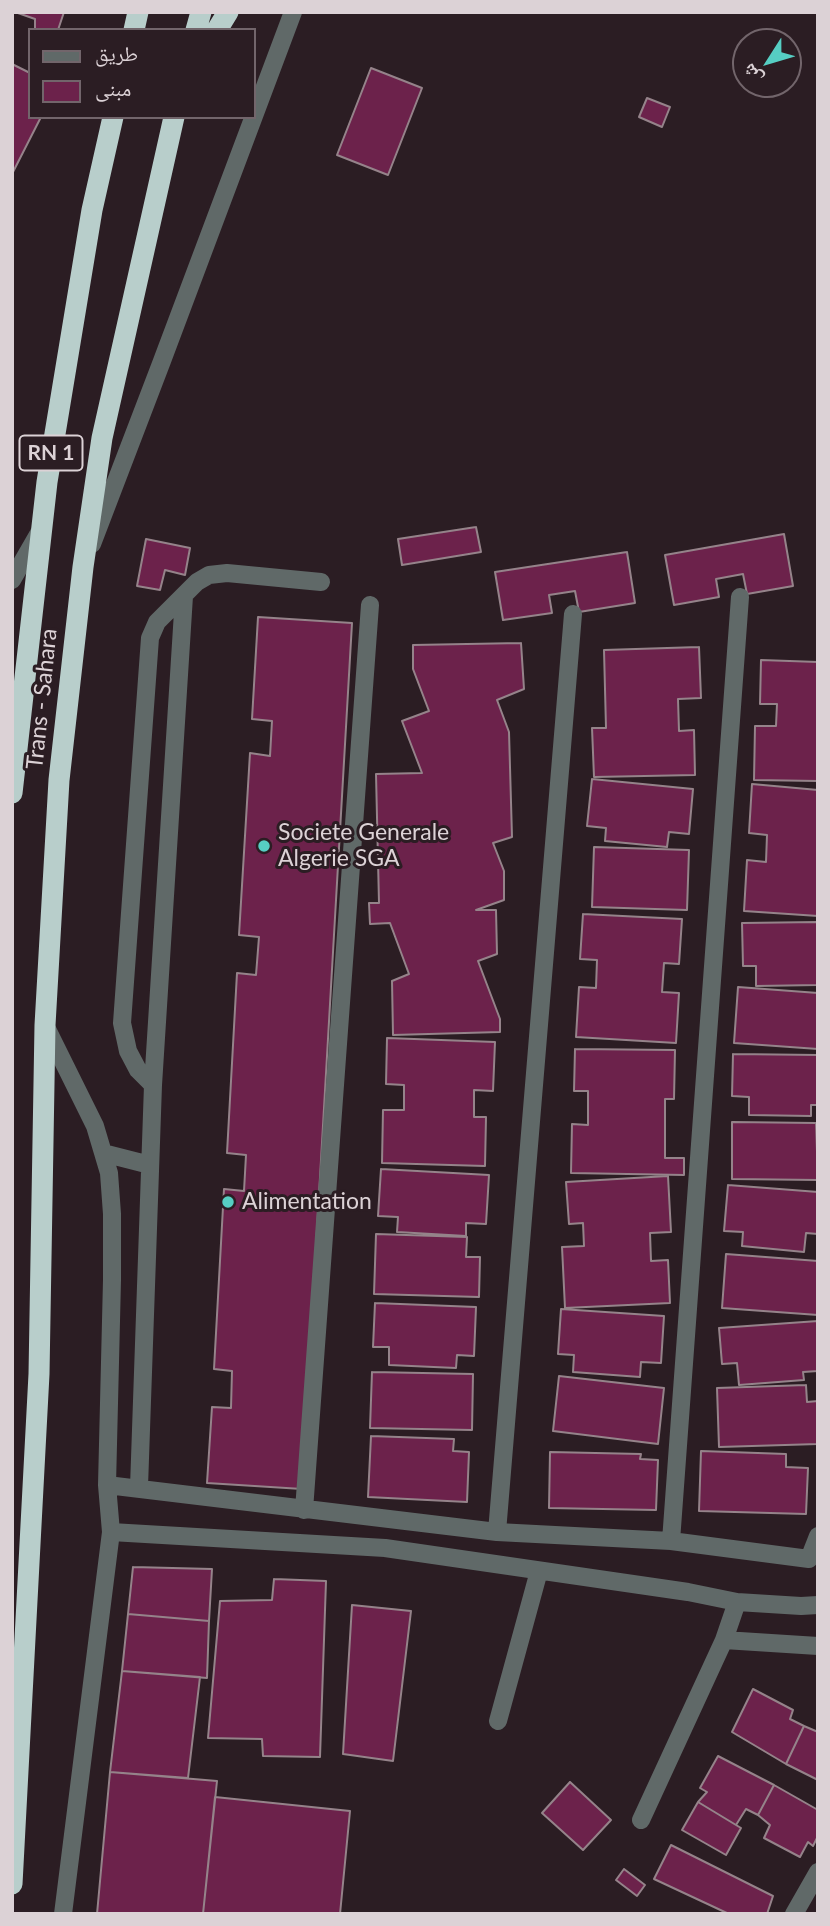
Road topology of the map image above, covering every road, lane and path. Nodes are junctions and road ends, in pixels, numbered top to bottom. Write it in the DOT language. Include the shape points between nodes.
graph roads {
  1 [pos="228,12"];
  2 [pos="293,12"];
  3 [pos="218,28"];
  4 [pos="256,111"];
  5 [pos="113,119"];
  6 [pos="174,119"];
  7 [pos="253,119"];
  8 [pos="41,530"];
  9 [pos="83,567"];
  10 [pos="12,580"];
  11 [pos="321,582"];
  12 [pos="184,596"];
  13 [pos="740,597"];
  14 [pos="370,605"];
  15 [pos="573,614"];
  16 [pos="12,793"];
  17 [pos="45,1025"];
  18 [pos="153,1085"];
  19 [pos="103,1153"];
  20 [pos="150,1166"];
  21 [pos="107,1485"];
  22 [pos="139,1488"];
  23 [pos="304,1510"];
  24 [pos="111,1532"];
  25 [pos="497,1532"];
  26 [pos="818,1536"];
  27 [pos="671,1541"];
  28 [pos="814,1559"];
  29 [pos="539,1571"];
  30 [pos="737,1602"];
  31 [pos="818,1605"];
  32 [pos="724,1640"];
  33 [pos="818,1646"];
  34 [pos="498,1721"];
  35 [pos="641,1820"];
  36 [pos="818,1871"];
  37 [pos="12,1884"];
  38 [pos="64,1914"];
  39 [pos="794,1914"];
  1 -- 3 [label="highway"];
  2 -- 4 [label="street"];
  5 -- 8 [label="highway, Trans - Sahara / RN 1" via="92,210"];
  6 -- 9 [label="highway, Trans - Sahara / RN 1" via="102,438"];
  7 -- 9 [label="street"];
  8 -- 10 [label="street"];
  8 -- 16 [label="highway, Trans - Sahara / RN 1"];
  9 -- 17 [label="highway, Trans - Sahara / RN 1" via="59,780"];
  11 -- 12 [label="street" via="227,573 209,575"];
  12 -- 18 [label="street"];
  12 -- 18 [label="street" via="157,622 150,638 122,1023 128,1051"];
  13 -- 27 [label="street"];
  14 -- 23 [label="street"];
  15 -- 25 [label="street"];
  17 -- 19 [label="street" via="95,1126"];
  17 -- 37 [label="highway, Trans - Sahara / RN 1" via="39,1374"];
  18 -- 20 [label="street"];
  19 -- 20 [label="street"];
  19 -- 21 [label="street" via="112,1214"];
  20 -- 22 [label="street"];
  21 -- 22 [label="street"];
  21 -- 24 [label="street"];
  22 -- 23 [label="street"];
  23 -- 25 [label="street"];
  24 -- 29 [label="street" via="385,1548"];
  24 -- 38 [label="street"];
  25 -- 27 [label="street"];
  26 -- 28 [label="street"];
  27 -- 28 [label="street"];
  29 -- 30 [label="street"];
  29 -- 34 [label="street"];
  30 -- 31 [label="street"];
  30 -- 32 [label="street"];
  32 -- 33 [label="street"];
  32 -- 35 [label="street"];
  36 -- 39 [label="street"];
}
